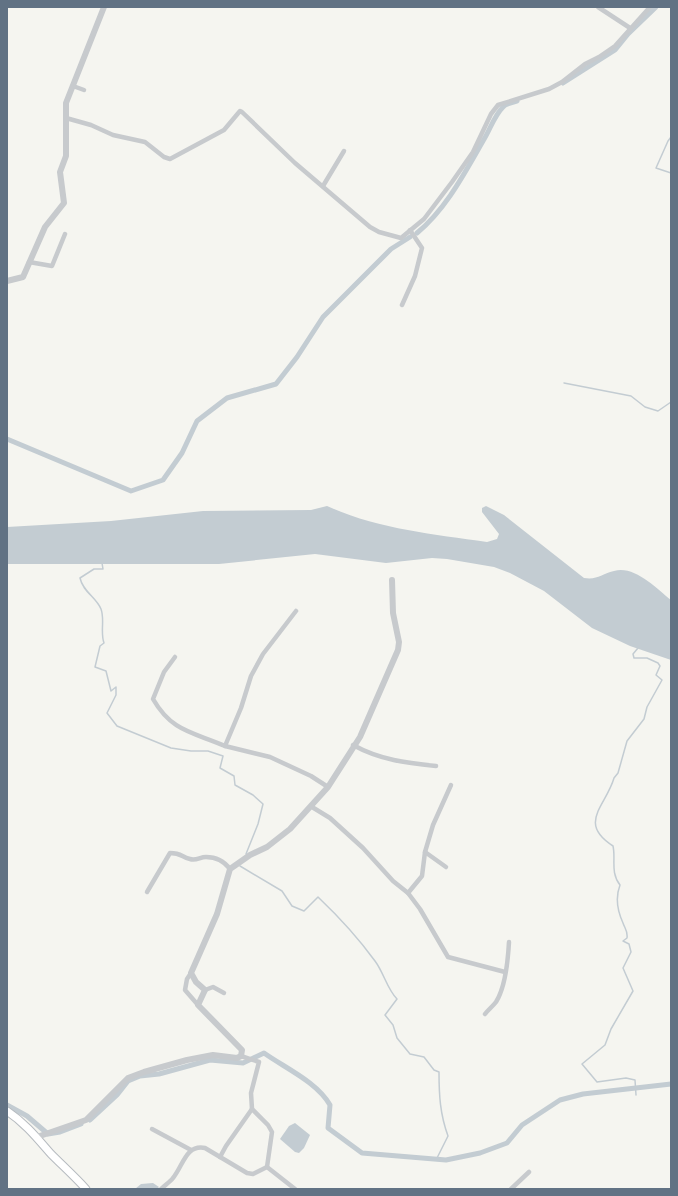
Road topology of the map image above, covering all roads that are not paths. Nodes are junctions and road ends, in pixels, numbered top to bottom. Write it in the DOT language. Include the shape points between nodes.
graph roads {
  1 [pos="104,7"];
  2 [pos="598,7"];
  3 [pos="650,7"];
  4 [pos="630,28"];
  5 [pos="73,86"];
  6 [pos="84,90"];
  7 [pos="66,118"];
  8 [pos="344,151"];
  9 [pos="323,186"];
  10 [pos="410,230"];
  11 [pos="65,234"];
  12 [pos="29,262"];
  13 [pos="7,281"];
  14 [pos="402,305"];
  15 [pos="392,580"];
  16 [pos="296,611"];
  17 [pos="175,657"];
  18 [pos="225,746"];
  19 [pos="353,746"];
  20 [pos="436,766"];
  21 [pos="451,785"];
  22 [pos="328,786"];
  23 [pos="312,807"];
  24 [pos="425,852"];
  25 [pos="446,867"];
  26 [pos="230,869"];
  27 [pos="147,892"];
  28 [pos="408,893"];
  29 [pos="509,942"];
  30 [pos="505,972"];
  31 [pos="191,973"];
  32 [pos="205,990"];
  33 [pos="224,993"];
  34 [pos="198,1005"];
  35 [pos="485,1014"];
  36 [pos="241,1056"];
  37 [pos="252,1109"];
  38 [pos="7,1111"];
  39 [pos="152,1129"];
  40 [pos="40,1136"];
  41 [pos="191,1150"];
  42 [pos="220,1156"];
  43 [pos="267,1167"];
  44 [pos="530,1172"];
  45 [pos="82,1188"];
  46 [pos="161,1189"];
  47 [pos="295,1189"];
  48 [pos="511,1189"];
  1 -- 5 [label="street"];
  2 -- 4 [label="street"];
  3 -- 4 [label="street"];
  4 -- 10 [label="street" via="615,46 600,58 584,64 562,82 549,89 498,105 473,152 452,182 424,219"];
  5 -- 6 [label="street"];
  5 -- 7 [label="street" via="66,103"];
  7 -- 9 [label="street" via="91,125 112,135 145,142 170,159 224,130 240,111 294,163"];
  7 -- 12 [label="street" via="66,156 60,172 64,203 45,227"];
  8 -- 9 [label="street"];
  9 -- 10 [label="street" via="379,232 401,238"];
  10 -- 14 [label="street" via="422,248 416,276"];
  11 -- 12 [label="street" via="52,266"];
  12 -- 13 [label="street" via="23,277"];
  15 -- 19 [label="street" via="398,650 360,737"];
  16 -- 18 [label="street" via="263,654 251,676"];
  17 -- 18 [label="street" via="164,672 153,699 171,722 184,730"];
  18 -- 22 [label="street" via="270,757"];
  19 -- 20 [label="street" via="399,762"];
  19 -- 22 [label="street"];
  21 -- 24 [label="street" via="433,825"];
  22 -- 23 [label="street"];
  23 -- 26 [label="street" via="267,847"];
  23 -- 28 [label="street" via="330,818"];
  24 -- 25 [label="street"];
  24 -- 28 [label="street" via="422,876"];
  26 -- 27 [label="street" via="223,860 206,857 195,860 180,853 170,853"];
  26 -- 31 [label="street" via="217,914"];
  28 -- 30 [label="street" via="448,957"];
  29 -- 30 [label="street"];
  30 -- 35 [label="street" via="496,1002"];
  31 -- 32 [label="street"];
  31 -- 34 [label="street" via="185,990"];
  32 -- 33 [label="street" via="213,987"];
  32 -- 34 [label="street"];
  34 -- 36 [label="street" via="242,1050"];
  36 -- 37 [label="street" via="259,1062 251,1094"];
  36 -- 40 [label="street" via="237,1058 213,1055 187,1060 128,1078 86,1120"];
  37 -- 42 [label="street"];
  37 -- 43 [label="street" via="272,1132"];
  38 -- 40 [label="main road"];
  39 -- 41 [label="street"];
  40 -- 45 [label="main road"];
  41 -- 42 [label="street" via="198,1146"];
  41 -- 46 [label="street" via="172,1180"];
  42 -- 43 [label="street" via="247,1173 253,1174"];
  43 -- 47 [label="street"];
  44 -- 48 [label="street"];
}
